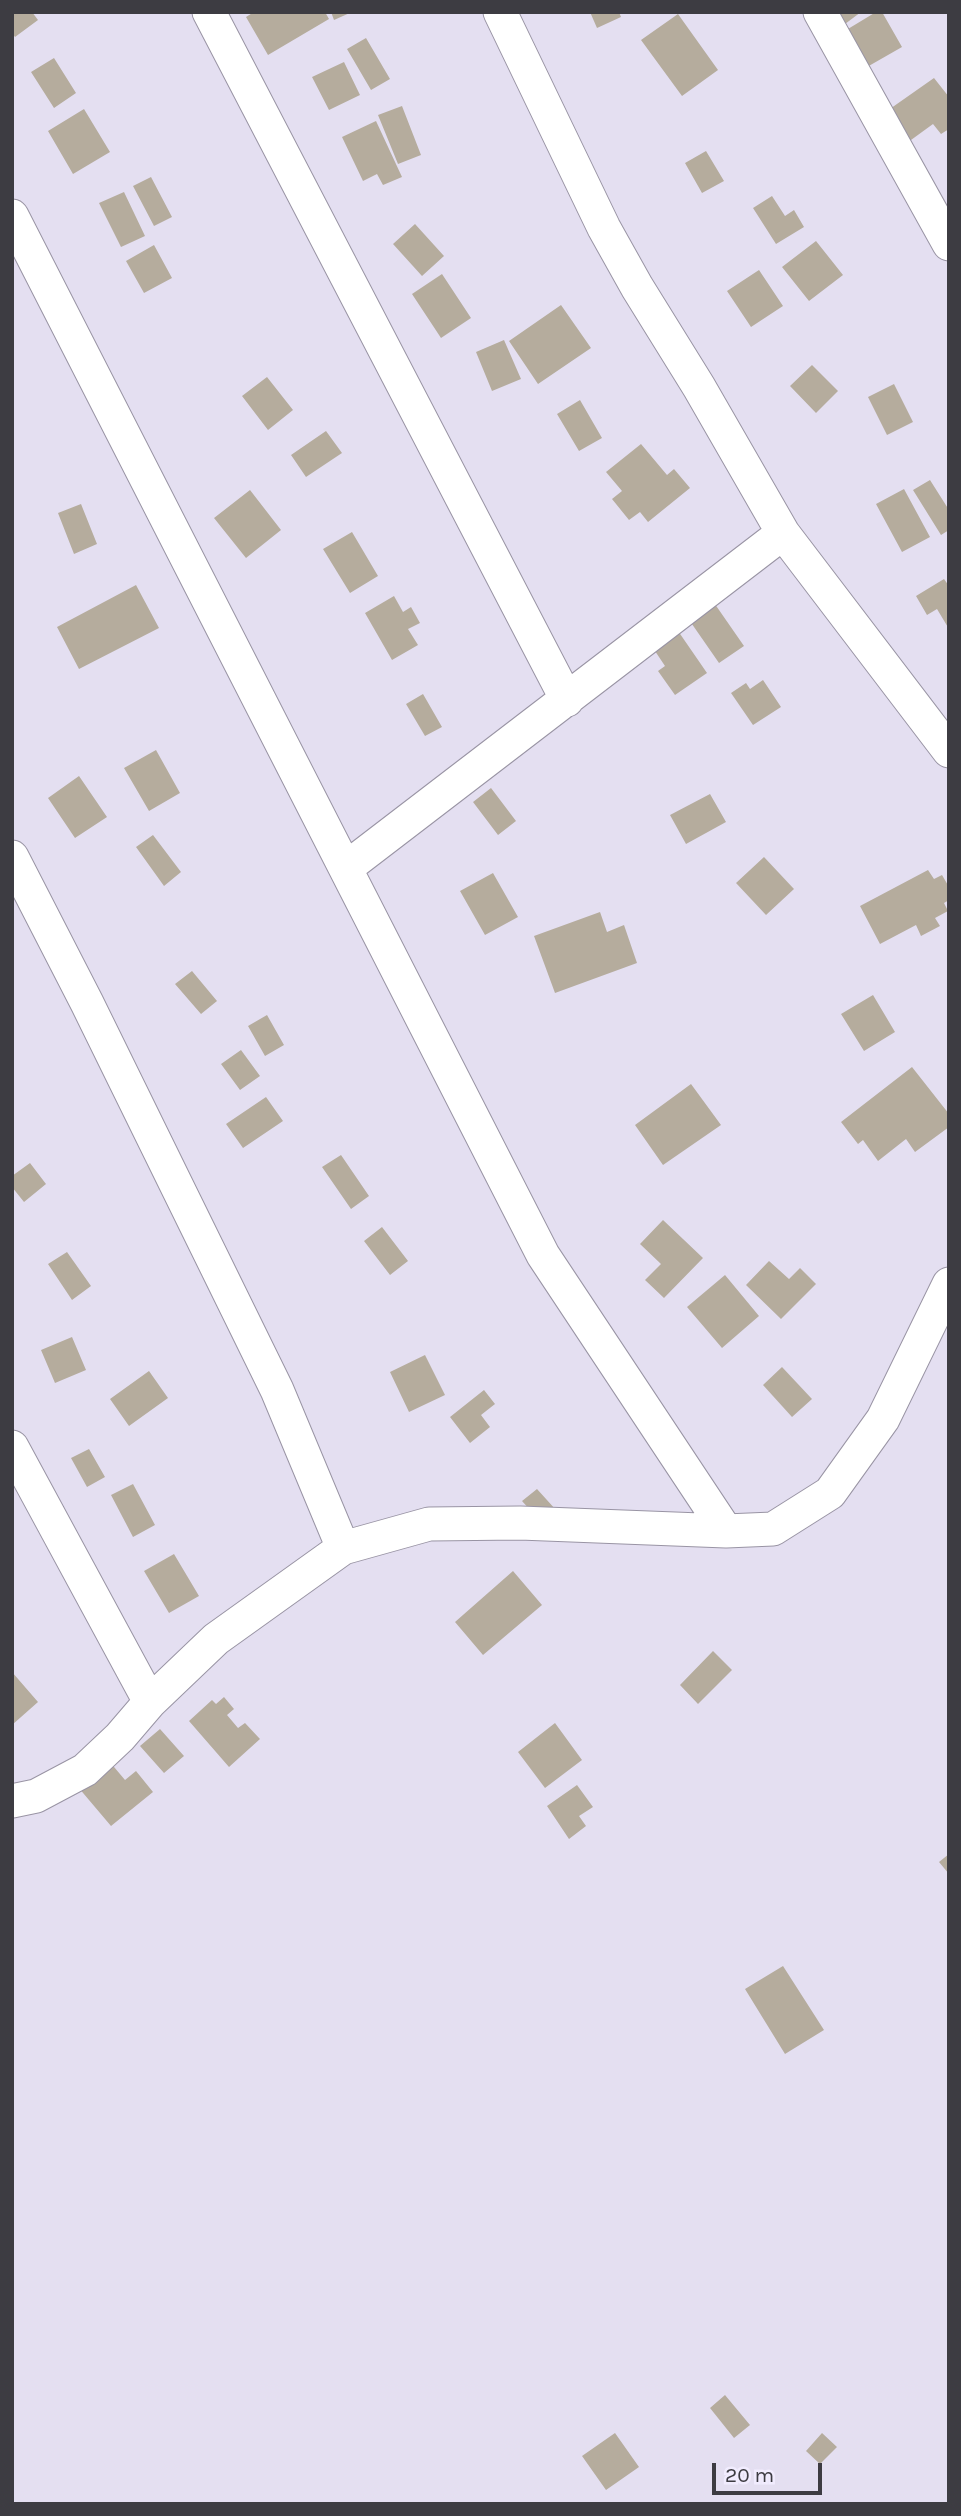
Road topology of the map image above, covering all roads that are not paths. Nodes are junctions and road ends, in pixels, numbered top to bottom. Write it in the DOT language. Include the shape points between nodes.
graph roads {
  1 [pos="209,12"];
  2 [pos="500,12"];
  3 [pos="820,12"];
  4 [pos="12,216"];
  5 [pos="949,244"];
  6 [pos="783,533"];
  7 [pos="567,700"];
  8 [pos="949,751"];
  9 [pos="12,857"];
  10 [pos="346,868"];
  11 [pos="949,1284"];
  12 [pos="12,1447"];
  13 [pos="726,1531"];
  14 [pos="343,1548"];
  15 [pos="150,1702"];
  16 [pos="12,1801"];
  1 -- 7 [label="street"];
  2 -- 6 [label="street" via="604,228"];
  3 -- 5 [label="street"];
  4 -- 10 [label="street"];
  6 -- 7 [label="street"];
  6 -- 8 [label="street"];
  7 -- 10 [label="street"];
  9 -- 14 [label="street" via="277,1390"];
  10 -- 13 [label="street" via="543,1255"];
  11 -- 13 [label="street" via="883,1419 830,1493 773,1529"];
  12 -- 15 [label="street"];
  13 -- 14 [label="street" via="429,1524"];
  14 -- 15 [label="street" via="216,1639"];
  15 -- 16 [label="street" via="85,1770 36,1796"];
}
